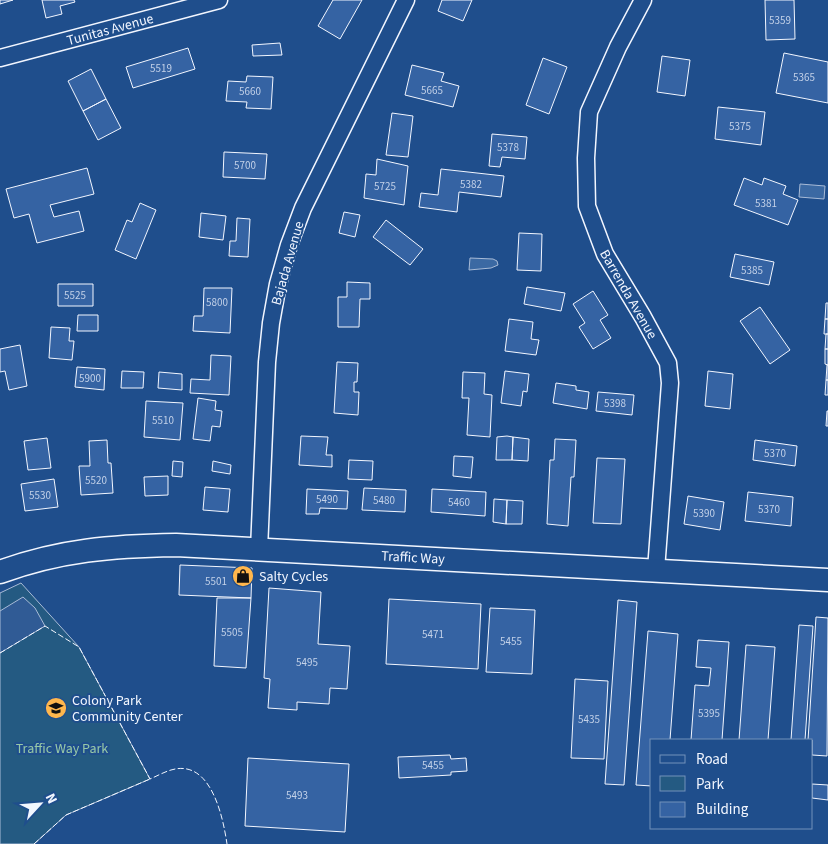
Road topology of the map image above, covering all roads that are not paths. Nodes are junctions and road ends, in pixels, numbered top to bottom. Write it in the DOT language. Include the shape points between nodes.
graph roads {
  1 [pos="219,0"];
  2 [pos="406,0"];
  3 [pos="643,0"];
  4 [pos="0,58"];
  5 [pos="259,550"];
  6 [pos="656,570"];
  7 [pos="0,572"];
  8 [pos="828,580"];
  1 -- 4 [label="street, Tunitas Avenue"];
  2 -- 5 [label="street, Bajada Avenue" via="303,208 278,284 267,362"];
  3 -- 6 [label="street, Barrenda Avenue" via="589,112 587,206 605,254 668,363 670,383"];
  5 -- 6 [label="street, Traffic Way"];
  5 -- 7 [label="street, Traffic Way" via="176,546 97,548 58,554"];
  6 -- 8 [label="street, Traffic Way"];
}
